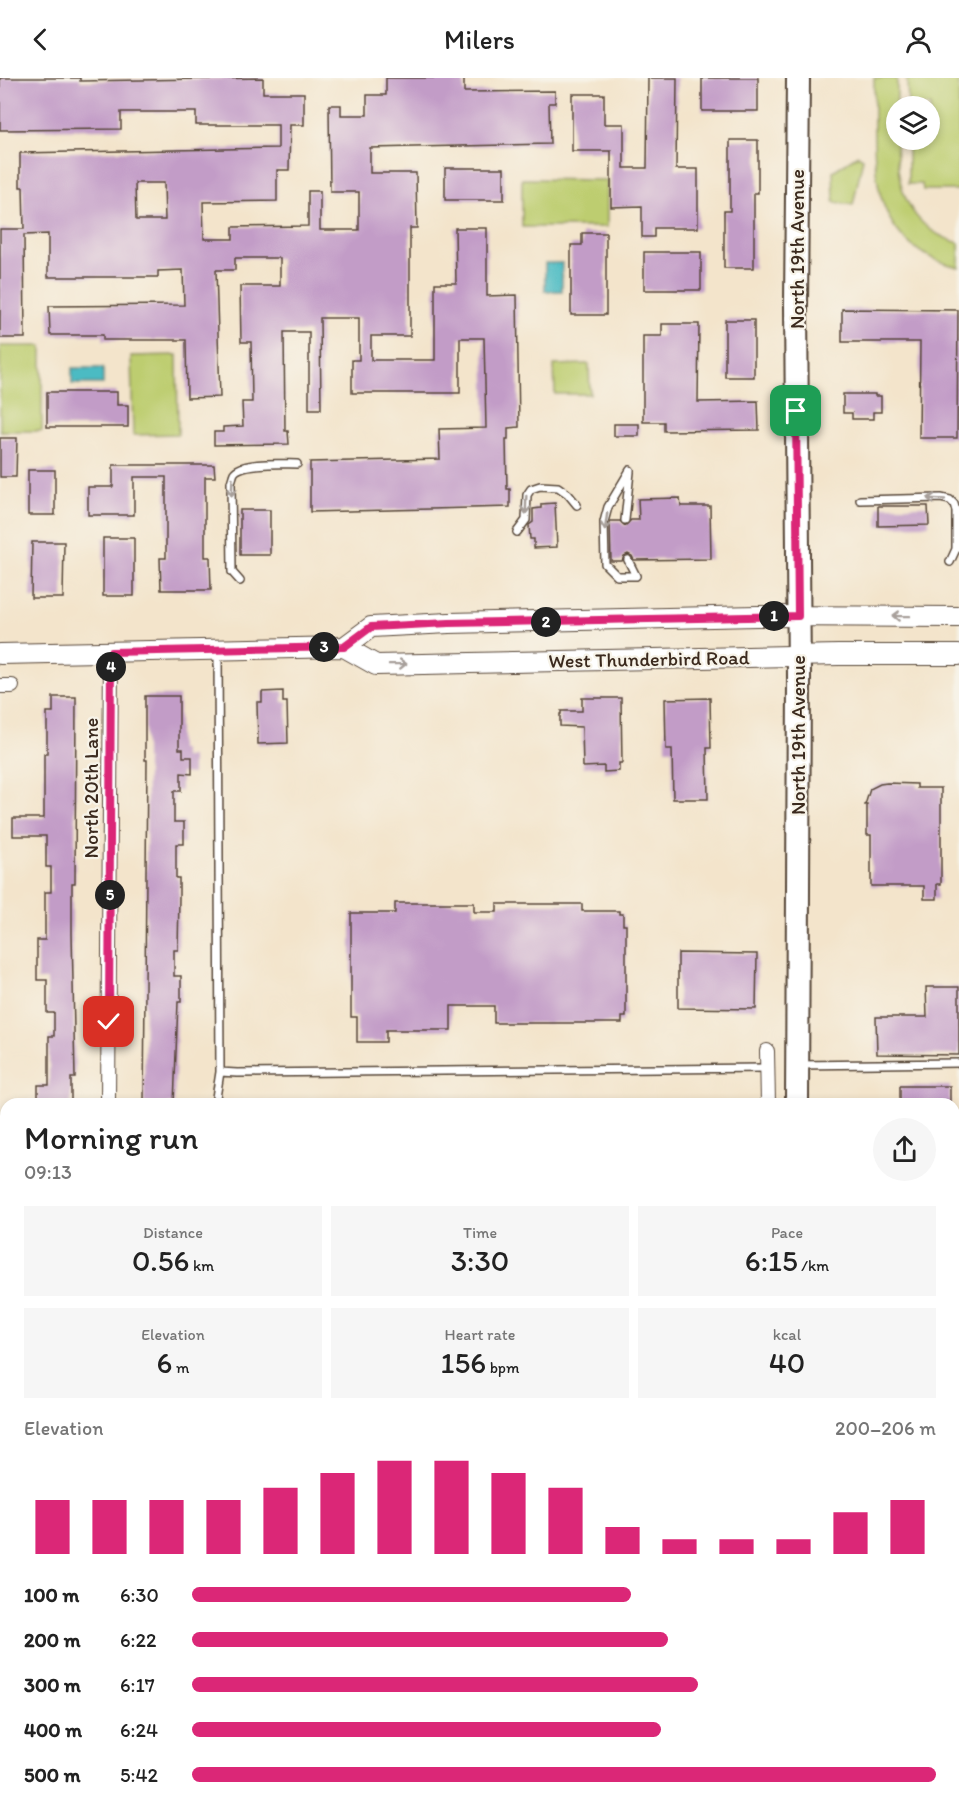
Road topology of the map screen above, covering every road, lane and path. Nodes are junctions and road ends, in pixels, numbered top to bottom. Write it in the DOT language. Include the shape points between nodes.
graph roads {
  1 [pos="798,78"];
  2 [pos="297,464"];
  3 [pos="860,500"];
  4 [pos="577,505"];
  5 [pos="625,520"];
  6 [pos="517,532"];
  7 [pos="628,560"];
  8 [pos="950,562"];
  9 [pos="240,581"];
  10 [pos="798,616"];
  11 [pos="959,617"];
  12 [pos="344,647"];
  13 [pos="218,650"];
  14 [pos="111,652"];
  15 [pos="0,654"];
  16 [pos="959,655"];
  17 [pos="798,656"];
  18 [pos="767,1051"];
  19 [pos="959,1063"];
  20 [pos="797,1065"];
  21 [pos="768,1068"];
  22 [pos="220,1072"];
  23 [pos="108,1098"];
  24 [pos="216,1098"];
  25 [pos="768,1098"];
  26 [pos="796,1098"];
  1 -- 10 [label="main road, North 19th Avenue"];
  2 -- 9 [label="lane, one-way" via="246,465 233,475 232,572"];
  8 -- 3 [label="lane, one-way" via="956,549 956,511 950,500"];
  4 -- 6 [label="lane, one-way" via="558,487 531,489 526,495 526,520"];
  5 -- 7 [label="lane, one-way" via="630,470 608,507 604,522 605,564 617,576 636,576"];
  11 -- 10 [label="main road, West Thunderbird Road, one-way"];
  10 -- 12 [label="main road, West Thunderbird Road" via="371,627"];
  10 -- 17 [label="main road, North 19th Avenue"];
  12 -- 13 [label="main road"];
  12 -- 17 [label="main road, West Thunderbird Road, one-way" via="376,665"];
  13 -- 14 [label="main road"];
  13 -- 22 [label="lane"];
  14 -- 15 [label="main road"];
  14 -- 23 [label="street, North 20th Lane"];
  16 -- 17 [label="main road, West Thunderbird Road"];
  17 -- 20 [label="main road, North 19th Avenue"];
  18 -- 21 [label="street"];
  19 -- 20 [label="lane"];
  20 -- 26 [label="main road, North 19th Avenue"];
  21 -- 22 [label="lane"];
  21 -- 25 [label="street"];
  22 -- 24 [label="lane"];
}
